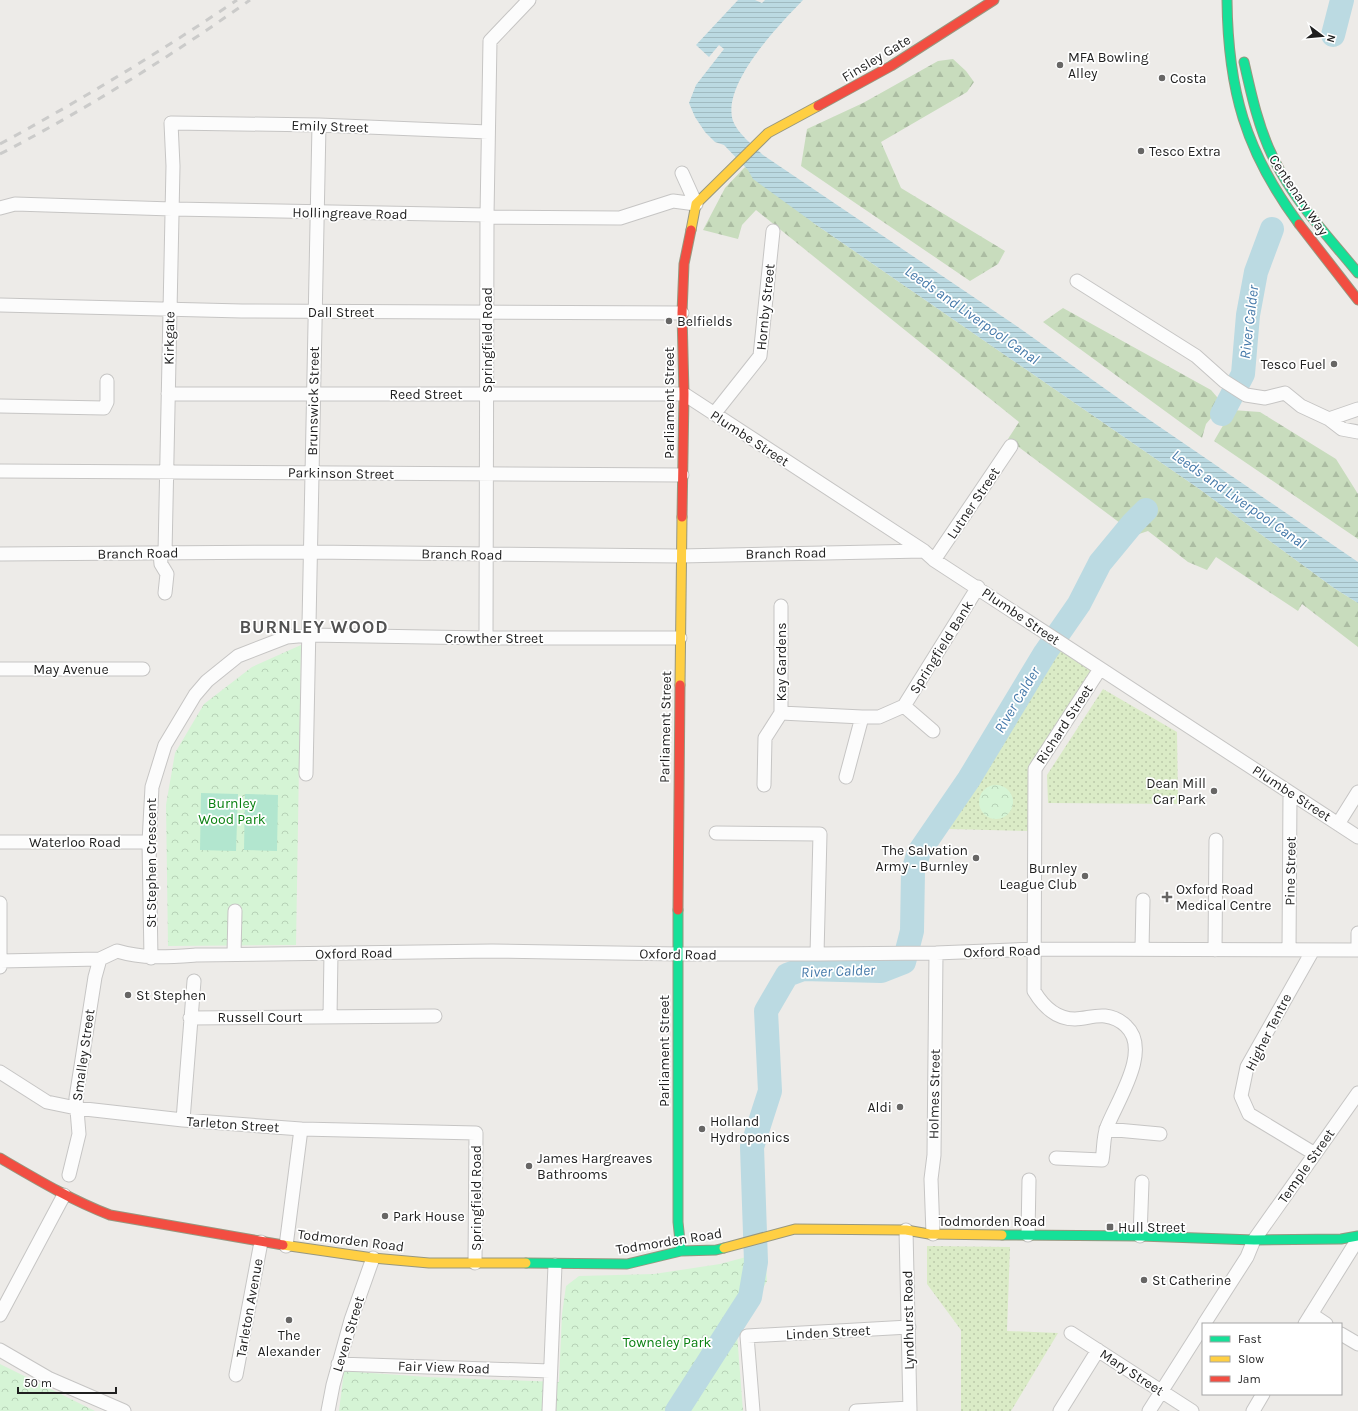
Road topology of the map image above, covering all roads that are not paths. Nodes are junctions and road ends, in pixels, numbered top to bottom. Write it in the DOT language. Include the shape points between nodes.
graph roads {
  1 [pos="529,0"];
  2 [pos="994,0"];
  3 [pos="1216,0"];
  4 [pos="1227,0"];
  5 [pos="1227,36"];
  6 [pos="1242,54"];
  7 [pos="171,123"];
  8 [pos="319,125"];
  9 [pos="488,132"];
  10 [pos="682,173"];
  11 [pos="696,204"];
  12 [pos="0,208"];
  13 [pos="172,209"];
  14 [pos="317,212"];
  15 [pos="487,215"];
  16 [pos="773,231"];
  17 [pos="1358,273"];
  18 [pos="1077,281"];
  19 [pos="1358,300"];
  20 [pos="0,305"];
  21 [pos="170,310"];
  22 [pos="315,312"];
  23 [pos="487,313"];
  24 [pos="682,313"];
  25 [pos="107,381"];
  26 [pos="313,393"];
  27 [pos="168,394"];
  28 [pos="486,394"];
  29 [pos="684,394"];
  30 [pos="0,406"];
  31 [pos="1358,409"];
  32 [pos="714,414"];
  33 [pos="1329,420"];
  34 [pos="1358,420"];
  35 [pos="1358,432"];
  36 [pos="1011,446"];
  37 [pos="0,470"];
  38 [pos="167,472"];
  39 [pos="312,473"];
  40 [pos="486,474"];
  41 [pos="682,475"];
  42 [pos="924,551"];
  43 [pos="310,552"];
  44 [pos="163,553"];
  45 [pos="0,554"];
  46 [pos="485,554"];
  47 [pos="680,556"];
  48 [pos="934,560"];
  49 [pos="978,587"];
  50 [pos="166,593"];
  51 [pos="781,606"];
  52 [pos="309,636"];
  53 [pos="486,638"];
  54 [pos="680,638"];
  55 [pos="0,669"];
  56 [pos="1100,669"];
  57 [pos="142,670"];
  58 [pos="904,706"];
  59 [pos="781,713"];
  60 [pos="862,717"];
  61 [pos="933,731"];
  62 [pos="306,774"];
  63 [pos="846,776"];
  64 [pos="764,785"];
  65 [pos="1358,792"];
  66 [pos="1290,793"];
  67 [pos="1338,824"];
  68 [pos="716,833"];
  69 [pos="1358,837"];
  70 [pos="1216,840"];
  71 [pos="0,842"];
  72 [pos="149,842"];
  73 [pos="1143,900"];
  74 [pos="0,903"];
  75 [pos="235,911"];
  76 [pos="1358,934"];
  77 [pos="1034,949"];
  78 [pos="1142,949"];
  79 [pos="1215,950"];
  80 [pos="1289,950"];
  81 [pos="1313,950"];
  82 [pos="1358,950"];
  83 [pos="331,953"];
  84 [pos="930,953"];
  85 [pos="234,954"];
  86 [pos="678,954"];
  87 [pos="818,954"];
  88 [pos="152,958"];
  89 [pos="100,959"];
  90 [pos="0,963"];
  91 [pos="194,981"];
  92 [pos="330,1016"];
  93 [pos="435,1016"];
  94 [pos="190,1018"];
  95 [pos="0,1072"];
  96 [pos="1358,1093"];
  97 [pos="76,1108"];
  98 [pos="182,1120"];
  99 [pos="301,1129"];
  100 [pos="1106,1129"];
  101 [pos="476,1133"];
  102 [pos="1160,1134"];
  103 [pos="1315,1154"];
  104 [pos="0,1158"];
  105 [pos="1056,1158"];
  106 [pos="69,1175"];
  107 [pos="1029,1180"];
  108 [pos="1142,1182"];
  109 [pos="64,1195"];
  110 [pos="906,1230"];
  111 [pos="933,1234"];
  112 [pos="1028,1235"];
  113 [pos="1140,1236"];
  114 [pos="1358,1236"];
  115 [pos="1358,1239"];
  116 [pos="1254,1240"];
  117 [pos="261,1242"];
  118 [pos="286,1246"];
  119 [pos="681,1251"];
  120 [pos="373,1258"];
  121 [pos="475,1263"];
  122 [pos="555,1265"];
  123 [pos="0,1315"];
  124 [pos="1308,1319"];
  125 [pos="1205,1323"];
  126 [pos="1322,1323"];
  127 [pos="909,1328"];
  128 [pos="1202,1328"];
  129 [pos="1071,1333"];
  130 [pos="1342,1335"];
  131 [pos="1358,1344"];
  132 [pos="0,1350"];
  133 [pos="1098,1350"];
  134 [pos="338,1364"];
  135 [pos="550,1371"];
  136 [pos="236,1375"];
  137 [pos="1161,1391"];
  138 [pos="1262,1395"];
  139 [pos="910,1410"];
  140 [pos="124,1411"];
  141 [pos="328,1411"];
  142 [pos="549,1411"];
  143 [pos="754,1411"];
  144 [pos="856,1411"];
  145 [pos="1060,1411"];
  146 [pos="1149,1411"];
  147 [pos="1192,1411"];
  148 [pos="1253,1411"];
  1 -- 9 [label="street, Springfield Road" via="490,41"];
  2 -- 11 [label="main road, Finsley Gate" via="891,66 768,133"];
  3 -- 5 [label="main road"];
  4 -- 5 [label="main road, Centenary Way"];
  5 -- 19 [label="main road, Centenary Way" via="1237,104 1259,161 1281,198"];
  6 -- 17 [label="main road, Centenary Way" via="1246,79 1272,155 1292,190"];
  7 -- 8 [label="street, Emily Street"];
  7 -- 13 [label="street, Kirkgate"];
  8 -- 9 [label="street, Emily Street"];
  8 -- 14 [label="street, Brunswick Street"];
  9 -- 15 [label="street, Springfield Road"];
  10 -- 11 [label="street"];
  11 -- 15 [label="street, Hollingreave Road" via="674,201 620,218"];
  11 -- 24 [label="main road, Parliament Street" via="684,264"];
  12 -- 13 [label="street, Hollingreave Road" via="15,204"];
  13 -- 14 [label="street, Hollingreave Road"];
  13 -- 21 [label="street, Kirkgate"];
  14 -- 15 [label="street, Hollingreave Road"];
  14 -- 22 [label="street, Brunswick Street"];
  15 -- 23 [label="street, Springfield Road"];
  16 -- 32 [label="street, Hornby Street" via="760,356"];
  18 -- 33 [label="street" via="1196,356 1224,381 1246,395 1265,398 1285,393 1301,406"];
  20 -- 21 [label="street, Dall Street"];
  21 -- 22 [label="street, Dall Street"];
  21 -- 27 [label="street, Kirkgate"];
  22 -- 23 [label="street, Dall Street"];
  22 -- 26 [label="street, Brunswick Street"];
  23 -- 24 [label="street, Dall Street"];
  23 -- 28 [label="street, Springfield Road"];
  24 -- 29 [label="main road, Parliament Street"];
  25 -- 30 [label="street" via="107,402 104,408"];
  26 -- 27 [label="street, Reed Street"];
  26 -- 28 [label="street, Reed Street"];
  26 -- 39 [label="street, Brunswick Street"];
  27 -- 38 [label="street, Kirkgate"];
  28 -- 29 [label="street, Reed Street"];
  28 -- 40 [label="street, Springfield Road"];
  29 -- 32 [label="street, Plumbe Street"];
  29 -- 41 [label="main road, Parliament Street"];
  31 -- 33 [label="street"];
  32 -- 42 [label="street, Plumbe Street"];
  33 -- 34 [label="street"];
  33 -- 35 [label="street" via="1342,429"];
  36 -- 48 [label="street, Lutner Street"];
  37 -- 38 [label="street, Parkinson Street"];
  38 -- 39 [label="street, Parkinson Street"];
  38 -- 44 [label="street, Kirkgate"];
  39 -- 40 [label="street, Parkinson Street"];
  39 -- 43 [label="street, Brunswick Street"];
  40 -- 41 [label="street, Parkinson Street"];
  40 -- 46 [label="street, Springfield Road"];
  41 -- 47 [label="main road, Parliament Street"];
  42 -- 47 [label="street, Branch Road"];
  42 -- 48 [label="street, Plumbe Street"];
  43 -- 44 [label="street, Branch Road"];
  43 -- 46 [label="street, Branch Road"];
  43 -- 52 [label="street, Brunswick Street"];
  44 -- 45 [label="street, Branch Road"];
  44 -- 50 [label="street, Kirkgate" via="160,564 167,574"];
  46 -- 47 [label="street, Branch Road"];
  46 -- 53 [label="street, Springfield Road"];
  47 -- 54 [label="main road, Parliament Street"];
  48 -- 49 [label="street, Plumbe Street"];
  49 -- 56 [label="street, Plumbe Street"];
  49 -- 58 [label="street, Springfield Bank"];
  51 -- 59 [label="street, Kay Gardens"];
  52 -- 53 [label="street, Crowther Street"];
  52 -- 62 [label="street, Brunswick Street"];
  52 -- 72 [label="street, St Stephen Crescent" via="287,637 238,656 207,681 195,695 165,745 152,787"];
  53 -- 54 [label="street, Crowther Street"];
  54 -- 86 [label="main road, Parliament Street"];
  55 -- 57 [label="street, May Avenue"];
  56 -- 66 [label="street, Plumbe Street"];
  56 -- 77 [label="street, Richard Street" via="1035,768"];
  58 -- 60 [label="street, Springfield Bank" via="879,717"];
  58 -- 61 [label="street, Springfield Bank"];
  59 -- 60 [label="street, Springfield Bank"];
  59 -- 64 [label="street, Kay Gardens" via="765,738"];
  60 -- 63 [label="street"];
  65 -- 67 [label="street"];
  66 -- 67 [label="street, Plumbe Street"];
  66 -- 80 [label="street, Pine Street"];
  67 -- 69 [label="street, Plumbe Street"];
  68 -- 87 [label="street" via="820,834"];
  70 -- 79 [label="street"];
  71 -- 72 [label="street, Waterloo Road"];
  72 -- 88 [label="street, St Stephen Crescent"];
  73 -- 78 [label="street"];
  74 -- 90 [label="street"];
  75 -- 85 [label="street"];
  76 -- 82 [label="street"];
  77 -- 78 [label="street, Oxford Road"];
  77 -- 84 [label="street, Oxford Road"];
  77 -- 100 [label="street, Richard Street" via="1034,991 1043,1006 1055,1014 1074,1019 1107,1016 1121,1022 1133,1032 1136,1048 1133,1067"];
  78 -- 79 [label="street, Oxford Road"];
  79 -- 80 [label="street, Oxford Road"];
  80 -- 81 [label="street, Oxford Road"];
  81 -- 82 [label="street, Oxford Road"];
  81 -- 103 [label="street, Higher Tentre" via="1247,1067 1241,1096 1249,1114"];
  83 -- 85 [label="street, Oxford Road"];
  83 -- 86 [label="street, Oxford Road" via="492,951"];
  83 -- 92 [label="street"];
  84 -- 87 [label="street, Oxford Road"];
  84 -- 111 [label="street, Holmes Street"];
  85 -- 88 [label="street, Oxford Road"];
  86 -- 87 [label="street, Oxford Road"];
  86 -- 119 [label="main road, Parliament Street" via="678,1216"];
  88 -- 89 [label="street, Oxford Road" via="117,951"];
  89 -- 90 [label="street, Oxford Road"];
  89 -- 97 [label="street, Smalley Street" via="95,977"];
  91 -- 94 [label="street"];
  92 -- 93 [label="street, Russell Court"];
  92 -- 94 [label="street, Russell Court"];
  94 -- 98 [label="street"];
  95 -- 97 [label="street, Tarleton Street" via="47,1102"];
  96 -- 103 [label="street, Temple Street"];
  97 -- 98 [label="street, Tarleton Street"];
  97 -- 106 [label="street, Smalley Street" via="79,1134"];
  98 -- 99 [label="street, Tarleton Street"];
  99 -- 101 [label="street, Tarleton Street"];
  99 -- 118 [label="street"];
  100 -- 102 [label="street"];
  100 -- 105 [label="street" via="1102,1160"];
  101 -- 121 [label="street, Springfield Road"];
  103 -- 116 [label="street, Temple Street"];
  104 -- 109 [label="main road, Todmorden Road"];
  107 -- 112 [label="street"];
  108 -- 113 [label="street"];
  109 -- 117 [label="main road, Todmorden Road" via="110,1215"];
  109 -- 123 [label="street"];
  110 -- 111 [label="main road, Todmorden Road"];
  110 -- 119 [label="main road, Todmorden Road" via="795,1229 716,1250"];
  110 -- 127 [label="street, Lyndhurst Road"];
  111 -- 112 [label="main road, Todmorden Road"];
  112 -- 113 [label="main road, Todmorden Road"];
  113 -- 116 [label="main road, Todmorden Road"];
  114 -- 116 [label="main road, Todmorden Road" via="1341,1239"];
  115 -- 124 [label="street"];
  116 -- 125 [label="street, Temple Street" via="1247,1257"];
  117 -- 118 [label="main road, Todmorden Road"];
  117 -- 136 [label="street, Tarleton Avenue"];
  118 -- 120 [label="main road, Todmorden Road"];
  119 -- 122 [label="main road, Todmorden Road" via="627,1264"];
  120 -- 121 [label="main road, Todmorden Road" via="429,1263"];
  120 -- 134 [label="street, Leven Street" via="350,1320"];
  121 -- 122 [label="main road, Todmorden Road"];
  122 -- 135 [label="street"];
  124 -- 126 [label="street"];
  127 -- 139 [label="street, Lyndhurst Road"];
  127 -- 143 [label="street, Linden Street" via="747,1336"];
  128 -- 137 [label="street, Temple Street"];
  129 -- 133 [label="street, Mary Street"];
  130 -- 131 [label="street"];
  132 -- 140 [label="street" via="50,1379"];
  133 -- 137 [label="street, Mary Street"];
  133 -- 145 [label="street"];
  134 -- 135 [label="street, Fair View Road"];
  134 -- 141 [label="street, Leven Street"];
  135 -- 142 [label="street"];
  137 -- 146 [label="street, Temple Street"];
  137 -- 147 [label="street, Mary Street"];
  138 -- 148 [label="street"];
  139 -- 144 [label="street"];
}
